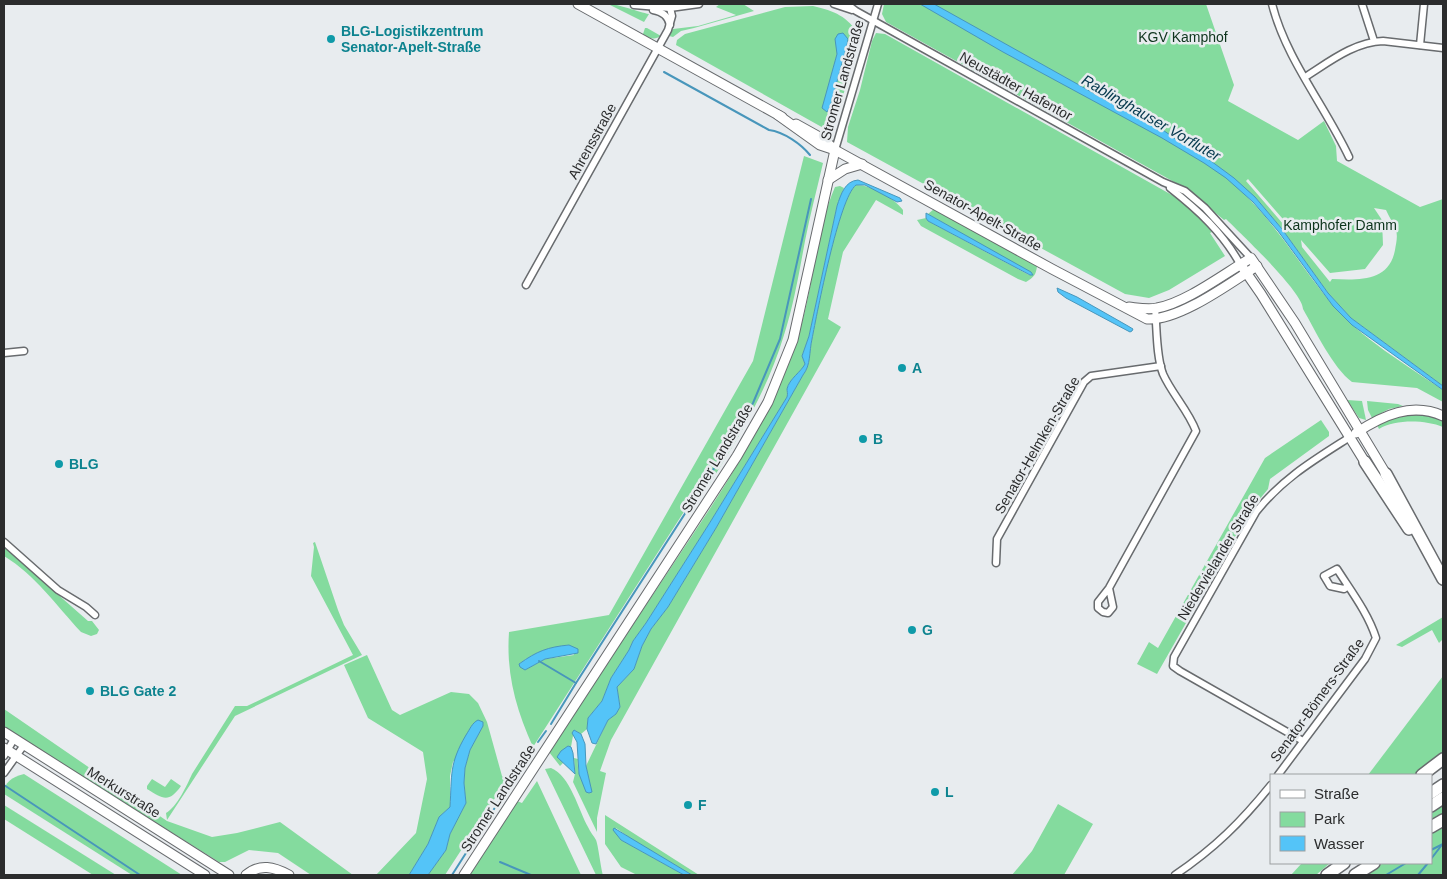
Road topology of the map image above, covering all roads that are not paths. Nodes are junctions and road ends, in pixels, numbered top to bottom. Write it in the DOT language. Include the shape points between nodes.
graph roads {
  1 [pos="578,4"];
  2 [pos="631,4"];
  3 [pos="698,4"];
  4 [pos="834,4"];
  5 [pos="847,4"];
  6 [pos="878,4"];
  7 [pos="1272,4"];
  8 [pos="1362,4"];
  9 [pos="1424,4"];
  10 [pos="670,6"];
  11 [pos="856,12"];
  12 [pos="873,21"];
  13 [pos="670,25"];
  14 [pos="1374,41"];
  15 [pos="1420,45"];
  16 [pos="1443,48"];
  17 [pos="658,49"];
  18 [pos="1305,77"];
  19 [pos="835,150"];
  20 [pos="1349,157"];
  21 [pos="862,164"];
  22 [pos="828,180"];
  23 [pos="1163,182"];
  24 [pos="1251,258"];
  25 [pos="1240,264"];
  26 [pos="1257,266"];
  27 [pos="1247,273"];
  28 [pos="526,285"];
  29 [pos="1117,304"];
  30 [pos="1155,308"];
  31 [pos="1156,320"];
  32 [pos="24,351"];
  33 [pos="4,353"];
  34 [pos="1161,366"];
  35 [pos="1443,416"];
  36 [pos="1360,430"];
  37 [pos="1350,437"];
  38 [pos="1365,462"];
  39 [pos="1386,474"];
  40 [pos="4,542"];
  41 [pos="1430,558"];
  42 [pos="996,563"];
  43 [pos="1443,579"];
  44 [pos="1348,586"];
  45 [pos="1110,588"];
  46 [pos="95,615"];
  47 [pos="4,732"];
  48 [pos="14,739"];
  49 [pos="1303,741"];
  50 [pos="24,745"];
  51 [pos="5,751"];
  52 [pos="16,756"];
  53 [pos="1443,759"];
  54 [pos="4,772"];
  55 [pos="1279,774"];
  56 [pos="1423,774"];
  57 [pos="1443,785"];
  58 [pos="1270,786"];
  59 [pos="1432,792"];
  60 [pos="1443,798"];
  61 [pos="1432,805"];
  62 [pos="1443,820"];
  63 [pos="1432,826"];
  64 [pos="1336,864"];
  65 [pos="1342,864"];
  66 [pos="1361,864"];
  67 [pos="1372,864"];
  68 [pos="205,875"];
  69 [pos="228,875"];
  70 [pos="246,875"];
  71 [pos="289,875"];
  72 [pos="464,875"];
  73 [pos="1175,875"];
  74 [pos="1326,875"];
  75 [pos="1348,875"];
  76 [pos="1355,875"];
  1 -- 17 [label="street, Senator-Apelt-Straße"];
  2 -- 10 [label="street"];
  2 -- 13 [label="street" via="662,12"];
  3 -- 10 [label="street"];
  4 -- 11 [label="street, Neustädter Hafentor"];
  5 -- 11 [label="street, Neustädter Hafentor"];
  6 -- 12 [label="street, Stromer Landstraße"];
  7 -- 18 [label="street" via="1285,41"];
  8 -- 14 [label="street"];
  9 -- 15 [label="street"];
  10 -- 13 [label="street, Ahrensstraße"];
  11 -- 12 [label="street, Neustädter Hafentor"];
  12 -- 19 [label="street, Stromer Landstraße"];
  12 -- 23 [label="street, Neustädter Hafentor"];
  13 -- 17 [label="street, Ahrensstraße"];
  14 -- 15 [label="street"];
  14 -- 18 [label="street" via="1354,48"];
  15 -- 16 [label="street"];
  17 -- 19 [label="street, Senator-Apelt-Straße" via="823,139"];
  17 -- 28 [label="street, Ahrensstraße"];
  18 -- 20 [label="street"];
  19 -- 21 [label="street, Senator-Apelt-Straße"];
  19 -- 22 [label="street, Stromer Landstraße"];
  21 -- 22 [label="street" via="845,169"];
  21 -- 29 [label="street, Senator-Apelt-Straße"];
  22 -- 72 [label="street, Stromer Landstraße" via="792,340 768,402 731,465"];
  23 -- 24 [label="street, Neustädter Hafentor" via="1185,191 1205,208"];
  23 -- 25 [label="street, Neustädter Hafentor" via="1212,224"];
  24 -- 25 [label="street, Senator-Apelt-Straße"];
  24 -- 26 [label="street"];
  25 -- 27 [label="street"];
  25 -- 30 [label="street, Senator-Apelt-Straße" via="1171,304"];
  26 -- 27 [label="street"];
  26 -- 36 [label="street"];
  27 -- 31 [label="street" via="1188,308"];
  27 -- 37 [label="street"];
  29 -- 30 [label="street, Senator-Apelt-Straße"];
  29 -- 31 [label="street, Senator-Apelt-Straße"];
  30 -- 31 [label="street"];
  31 -- 34 [label="street"];
  32 -- 33 [label="street"];
  34 -- 42 [label="street, Senator-Helmken-Straße" via="1091,376 1084,382 997,539"];
  34 -- 45 [label="street" via="1196,431"];
  35 -- 36 [label="street" via="1422,410 1406,410"];
  36 -- 37 [label="street"];
  36 -- 39 [label="street"];
  37 -- 38 [label="street"];
  37 -- 49 [label="street, Niedervielander Straße" via="1299,469 1261,506 1174,657 1173,666"];
  38 -- 41 [label="highway"];
  39 -- 41 [label="highway"];
  40 -- 46 [label="street" via="58,590"];
  41 -- 43 [label="highway"];
  44 -- 49 [label="street, Senator-Bömers-Straße" via="1376,638 1365,660"];
  47 -- 48 [label="street, Merkurstraße"];
  48 -- 50 [label="street, Merkurstraße"];
  48 -- 51 [label="street"];
  49 -- 55 [label="street, Senator-Bömers-Straße"];
  50 -- 52 [label="street"];
  50 -- 69 [label="street, Merkurstraße"];
  51 -- 52 [label="street, Merkurstraße"];
  52 -- 54 [label="street"];
  52 -- 68 [label="street, Merkurstraße"];
  53 -- 56 [label="highway"];
  57 -- 59 [label="highway"];
  58 -- 73 [label="street" via="1234,828 1203,857"];
  60 -- 61 [label="highway"];
  62 -- 63 [label="highway"];
  64 -- 74 [label="highway"];
  65 -- 74 [label="highway"];
  66 -- 75 [label="highway"];
  67 -- 76 [label="highway"];
  70 -- 71 [label="street" via="258,868 269,867"];
}
